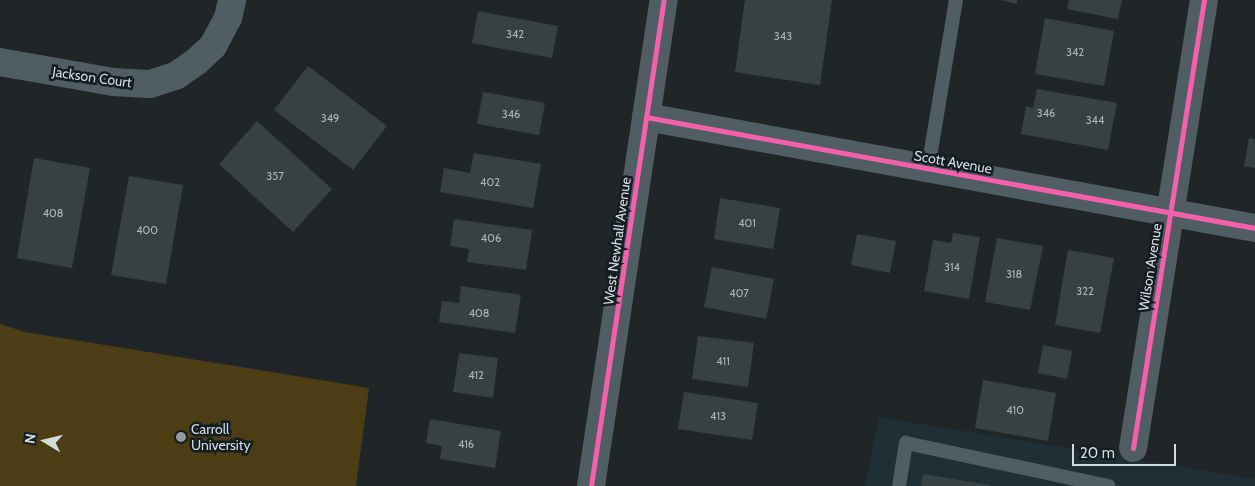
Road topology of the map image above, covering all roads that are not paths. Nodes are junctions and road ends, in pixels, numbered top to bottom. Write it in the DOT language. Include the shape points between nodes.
graph roads {
  1 [pos="232,0"];
  2 [pos="664,0"];
  3 [pos="956,0"];
  4 [pos="1204,0"];
  5 [pos="0,62"];
  6 [pos="646,117"];
  7 [pos="928,169"];
  8 [pos="1170,212"];
  9 [pos="1255,228"];
  10 [pos="1133,448"];
  11 [pos="592,486"];
  12 [pos="899,486"];
  13 [pos="1108,486"];
  1 -- 5 [label="street, Jackson Court" via="228,18 208,51 178,75 150,84 113,82"];
  2 -- 6 [label="street, West Newhall Avenue"];
  3 -- 7 [label="lane"];
  4 -- 8 [label="street, Wilson Avenue"];
  6 -- 7 [label="street, Scott Avenue"];
  6 -- 11 [label="street, West Newhall Avenue"];
  7 -- 8 [label="street, Scott Avenue"];
  8 -- 9 [label="street, Scott Avenue"];
  8 -- 10 [label="street, Wilson Avenue"];
  12 -- 13 [label="lane" via="906,443"];
}
